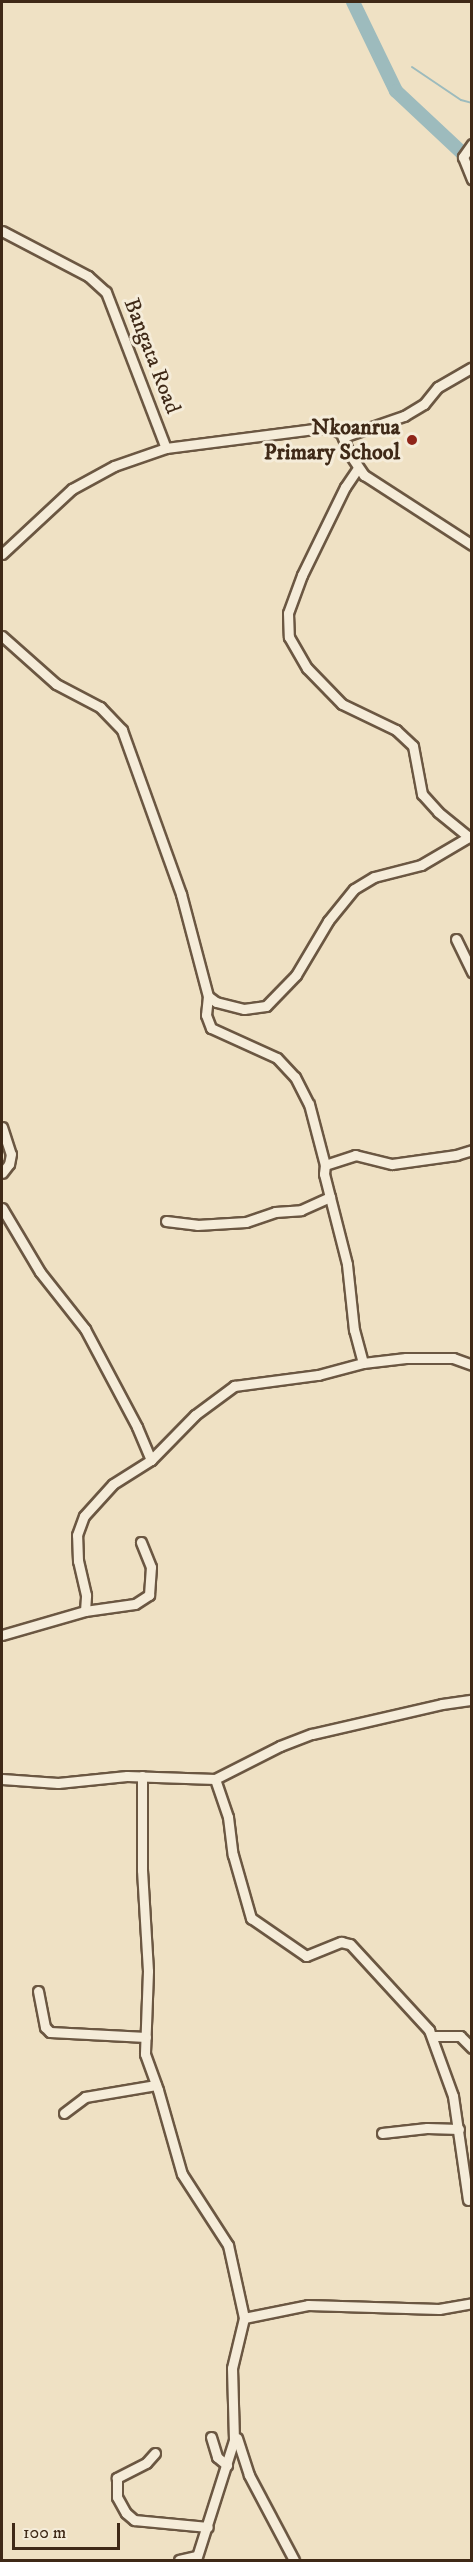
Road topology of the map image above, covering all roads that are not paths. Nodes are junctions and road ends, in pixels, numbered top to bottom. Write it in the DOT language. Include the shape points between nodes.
graph roads {
  1 [pos="471,144"];
  2 [pos="471,179"];
  3 [pos="2,231"];
  4 [pos="471,367"];
  5 [pos="344,437"];
  6 [pos="166,448"];
  7 [pos="358,468"];
  8 [pos="471,545"];
  9 [pos="2,554"];
  10 [pos="2,636"];
  11 [pos="470,836"];
  12 [pos="456,939"];
  13 [pos="471,972"];
  14 [pos="208,996"];
  15 [pos="2,1127"];
  16 [pos="471,1150"];
  17 [pos="325,1165"];
  18 [pos="2,1173"];
  19 [pos="330,1197"];
  20 [pos="2,1208"];
  21 [pos="166,1221"];
  22 [pos="363,1362"];
  23 [pos="471,1365"];
  24 [pos="151,1460"];
  25 [pos="141,1542"];
  26 [pos="85,1611"];
  27 [pos="2,1635"];
  28 [pos="471,1700"];
  29 [pos="142,1776"];
  30 [pos="2,1779"];
  31 [pos="215,1779"];
  32 [pos="38,1991"];
  33 [pos="432,2036"];
  34 [pos="146,2037"];
  35 [pos="471,2048"];
  36 [pos="156,2085"];
  37 [pos="64,2113"];
  38 [pos="459,2129"];
  39 [pos="382,2133"];
  40 [pos="468,2200"];
  41 [pos="471,2303"];
  42 [pos="244,2318"];
  43 [pos="235,2432"];
  44 [pos="211,2437"];
  45 [pos="155,2453"];
  46 [pos="227,2465"];
  47 [pos="207,2527"];
  48 [pos="196,2558"];
  49 [pos="179,2560"];
  50 [pos="294,2560"];
  1 -- 2 [label="street" via="464,161"];
  3 -- 6 [label="street, Bangata Road" via="88,276 106,292"];
  4 -- 5 [label="street" via="438,387 424,404 410,412"];
  5 -- 6 [label="street" via="336,429 320,428"];
  5 -- 7 [label="street"];
  6 -- 9 [label="street" via="114,466 72,489"];
  7 -- 8 [label="street" via="371,481"];
  7 -- 11 [label="street" via="302,574 288,613 289,637 300,660 342,704 396,730 413,746 422,794 438,812"];
  10 -- 14 [label="street" via="56,684 100,707 122,730 181,894"];
  11 -- 14 [label="street" via="422,865 374,877 354,889 328,921 296,975 266,1006 244,1009"];
  12 -- 13 [label="street"];
  14 -- 17 [label="street" via="206,1015 211,1028 277,1058 295,1077 309,1104"];
  15 -- 18 [label="street" via="11,1154"];
  16 -- 17 [label="street" via="386,1164 355,1155"];
  17 -- 19 [label="street"];
  19 -- 21 [label="street" via="301,1210 274,1212 246,1222 196,1225"];
  19 -- 22 [label="street"];
  20 -- 24 [label="street" via="40,1272 85,1329"];
  22 -- 23 [label="street" via="442,1357"];
  22 -- 24 [label="street" via="318,1375 234,1386 195,1415"];
  24 -- 26 [label="street" via="113,1484 80,1525 78,1561 86,1594"];
  25 -- 26 [label="street" via="151,1567 149,1595 135,1604"];
  26 -- 27 [label="street"];
  28 -- 31 [label="street" via="305,1736"];
  29 -- 30 [label="street" via="58,1783"];
  29 -- 31 [label="street"];
  29 -- 34 [label="street" via="148,1971"];
  31 -- 33 [label="street" via="228,1817 233,1855 251,1918 306,1956 341,1942 350,1944 417,2014"];
  32 -- 34 [label="street" via="45,2027 50,2032"];
  33 -- 35 [label="street" via="460,2036"];
  33 -- 38 [label="street" via="453,2096"];
  34 -- 36 [label="street" via="146,2061"];
  36 -- 37 [label="street" via="85,2097"];
  36 -- 42 [label="street" via="182,2174 228,2245"];
  38 -- 39 [label="street"];
  38 -- 40 [label="street" via="465,2138"];
  41 -- 42 [label="street" via="429,2309 308,2305"];
  42 -- 43 [label="street" via="232,2368"];
  43 -- 46 [label="street"];
  43 -- 50 [label="street" via="249,2475"];
  44 -- 46 [label="street" via="217,2457"];
  45 -- 47 [label="street" via="146,2463 117,2478 117,2497 126,2513 134,2520"];
  46 -- 47 [label="street"];
  47 -- 48 [label="street"];
  48 -- 49 [label="street"];
}
